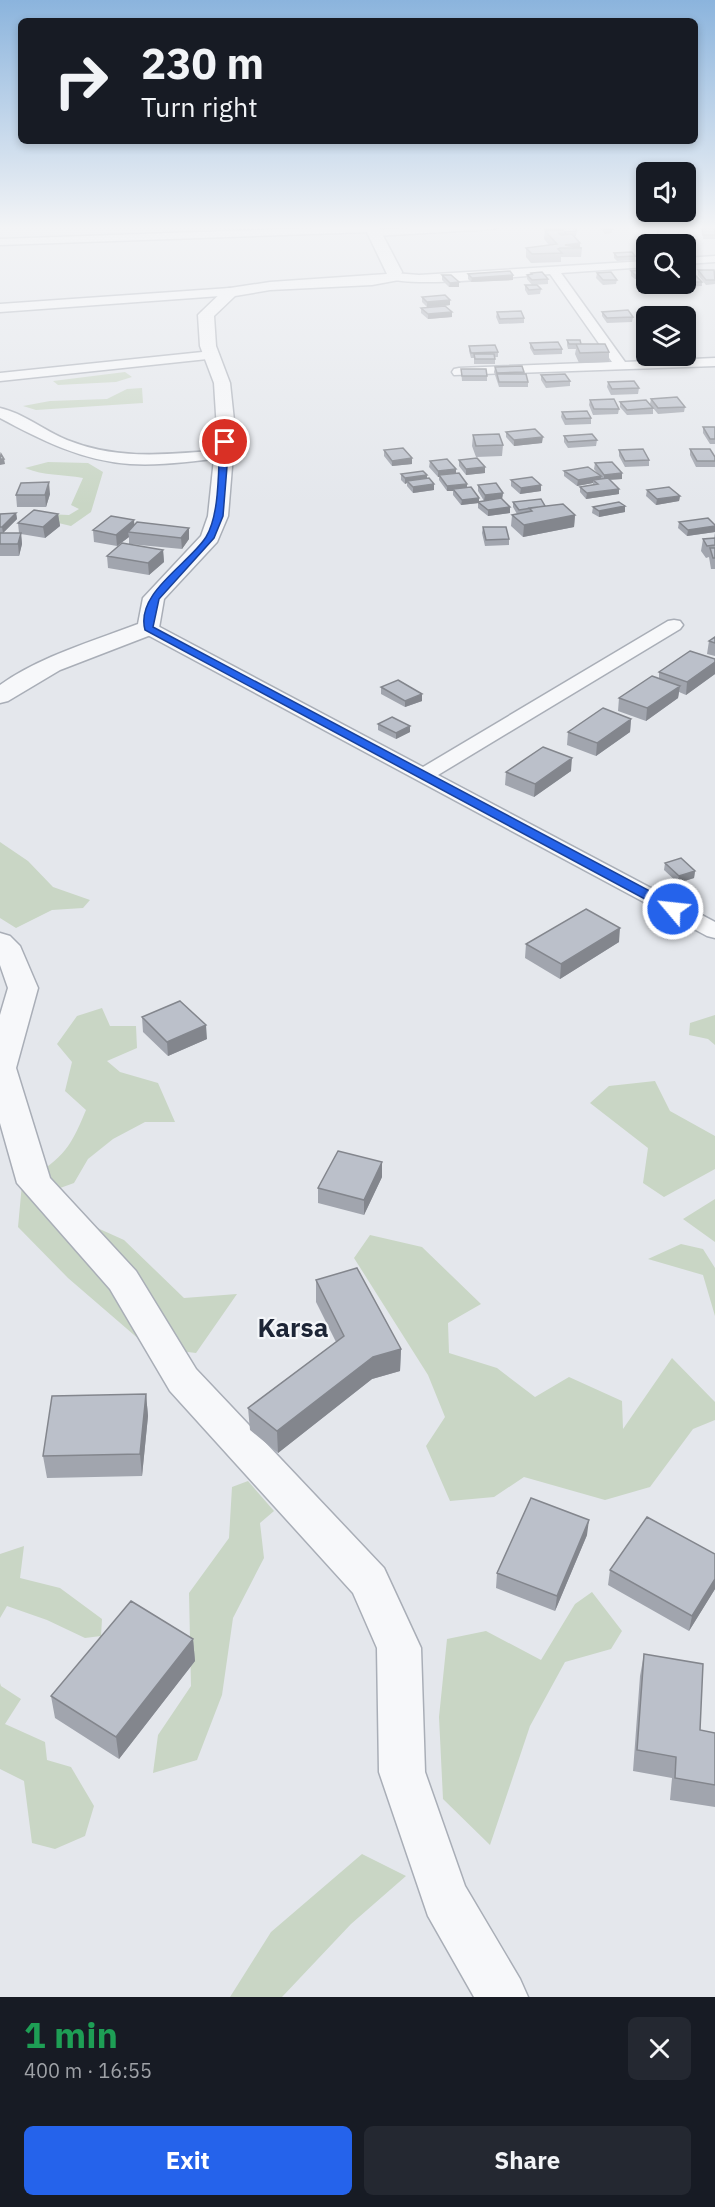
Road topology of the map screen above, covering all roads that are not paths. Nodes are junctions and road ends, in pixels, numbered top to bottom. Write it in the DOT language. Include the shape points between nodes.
graph roads {
  1 [pos="206,319"];
  2 [pos="588,319"];
  3 [pos="212,355"];
  4 [pos="710,362"];
  5 [pos="621,366"];
  6 [pos="459,372"];
  7 [pos="0,377"];
  8 [pos="715,377"];
  9 [pos="0,412"];
  10 [pos="224,454"];
  11 [pos="674,625"];
  12 [pos="148,628"];
  13 [pos="0,696"];
  14 [pos="423,775"];
  15 [pos="715,931"];
  16 [pos="0,942"];
  17 [pos="0,1068"];
  18 [pos="502,1997"];
  1 -- 3 [label="street"];
  2 -- 5 [label="street"];
  3 -- 7 [label="street"];
  3 -- 10 [label="street" via="222,383"];
  4 -- 5 [label="street"];
  4 -- 8 [label="street"];
  5 -- 6 [label="street"];
  9 -- 10 [label="street" via="70,447 104,457 147,460"];
  10 -- 12 [label="street" via="218,516 210,538 154,598"];
  11 -- 14 [label="street"];
  12 -- 13 [label="street" via="68,659 12,686"];
  12 -- 14 [label="street"];
  14 -- 15 [label="street"];
  16 -- 17 [label="street" via="10,952 23,988"];
  17 -- 18 [label="street" via="34,1184 123,1280 183,1380 369,1581 399,1648 402,1772 445,1899"];
}
